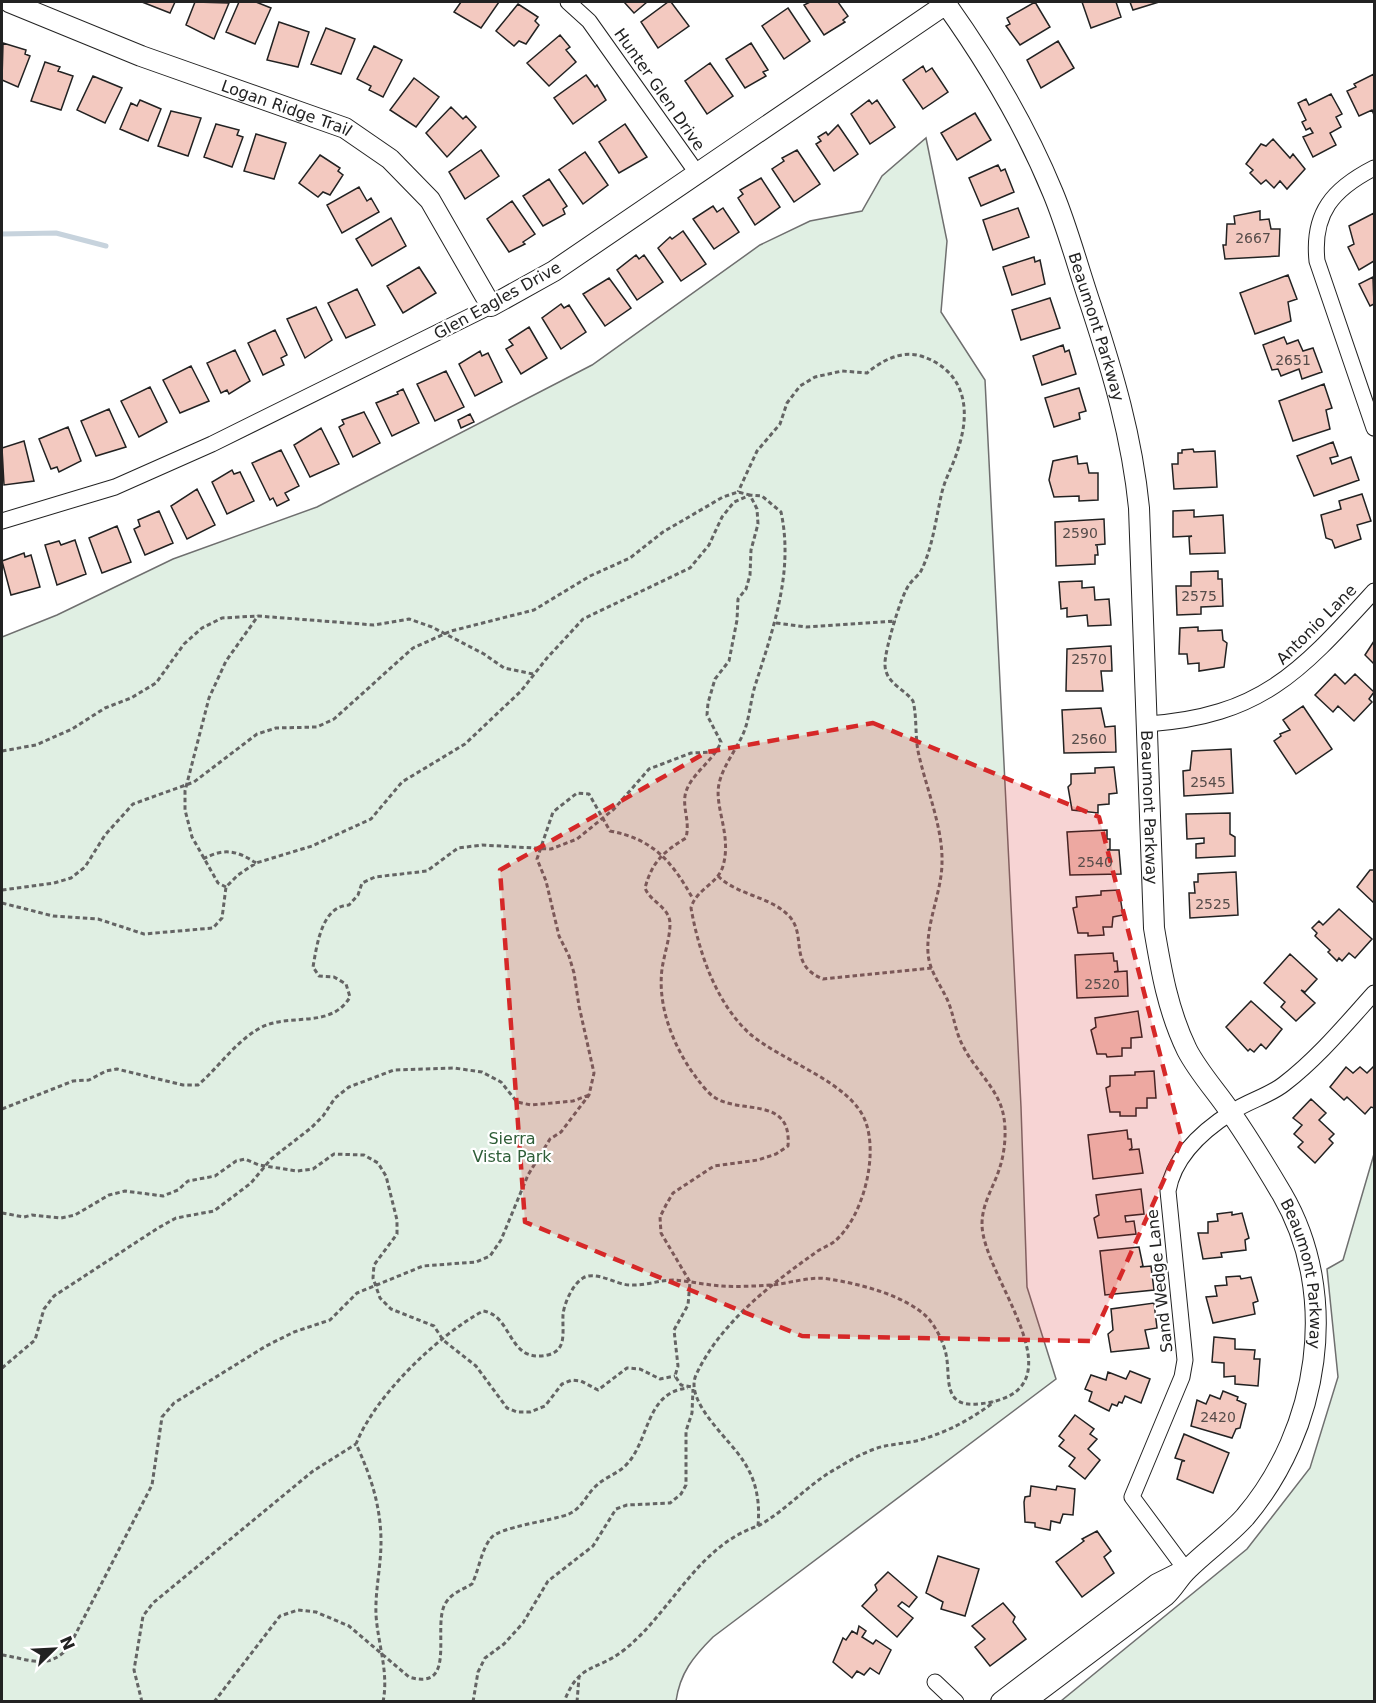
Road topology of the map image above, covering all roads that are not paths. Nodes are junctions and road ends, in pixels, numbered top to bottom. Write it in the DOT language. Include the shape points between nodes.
graph roads {
  1 [pos="9,2"];
  2 [pos="568,2"];
  3 [pos="948,3"];
  4 [pos="1374,168"];
  5 [pos="697,173"];
  6 [pos="491,306"];
  7 [pos="1374,428"];
  8 [pos="2,521"];
  9 [pos="1374,591"];
  10 [pos="1148,724"];
  11 [pos="1374,993"];
  12 [pos="1231,1112"];
  13 [pos="1186,1570"];
  14 [pos="935,1682"];
  15 [pos="956,1701"];
  16 [pos="1001,1701"];
  17 [pos="1024,1701"];
  1 -- 6 [label="street, Logan Ridge Trail" via="141,56 345,128 390,159 430,200"];
  2 -- 5 [label="street, Hunter Glen Drive" via="589,21"];
  3 -- 5 [label="street, Glen Eagles Drive"];
  3 -- 10 [label="street, Beaumont Parkway" via="1037,156 1055,196 1115,381 1136,477"];
  4 -- 7 [label="street" via="1334,195 1321,218 1316,245 1317,261"];
  5 -- 6 [label="street, Glen Eagles Drive" via="554,271"];
  6 -- 8 [label="street, Glen Eagles Drive" via="212,444 116,487"];
  9 -- 10 [label="street, Antonio Lane" via="1320,651 1274,689 1214,715"];
  10 -- 12 [label="street, Beaumont Parkway" via="1154,928 1165,990 1187,1050"];
  11 -- 12 [label="street, Sand Wedge Lane" via="1310,1063 1282,1086"];
  12 -- 13 [label="street, Sand Wedge Lane" via="1188,1148 1170,1176 1168,1191 1185,1360 1182,1377 1132,1497"];
  12 -- 13 [label="street, Beaumont Parkway" via="1284,1196 1299,1232 1314,1296 1314,1361 1298,1431 1280,1464 1244,1518"];
  13 -- 16 [label="street, Beaumont Parkway" via="1157,1584"];
  13 -- 17 [label="street, Beaumont Parkway" via="1165,1596"];
  14 -- 15 [label="street"];
}
